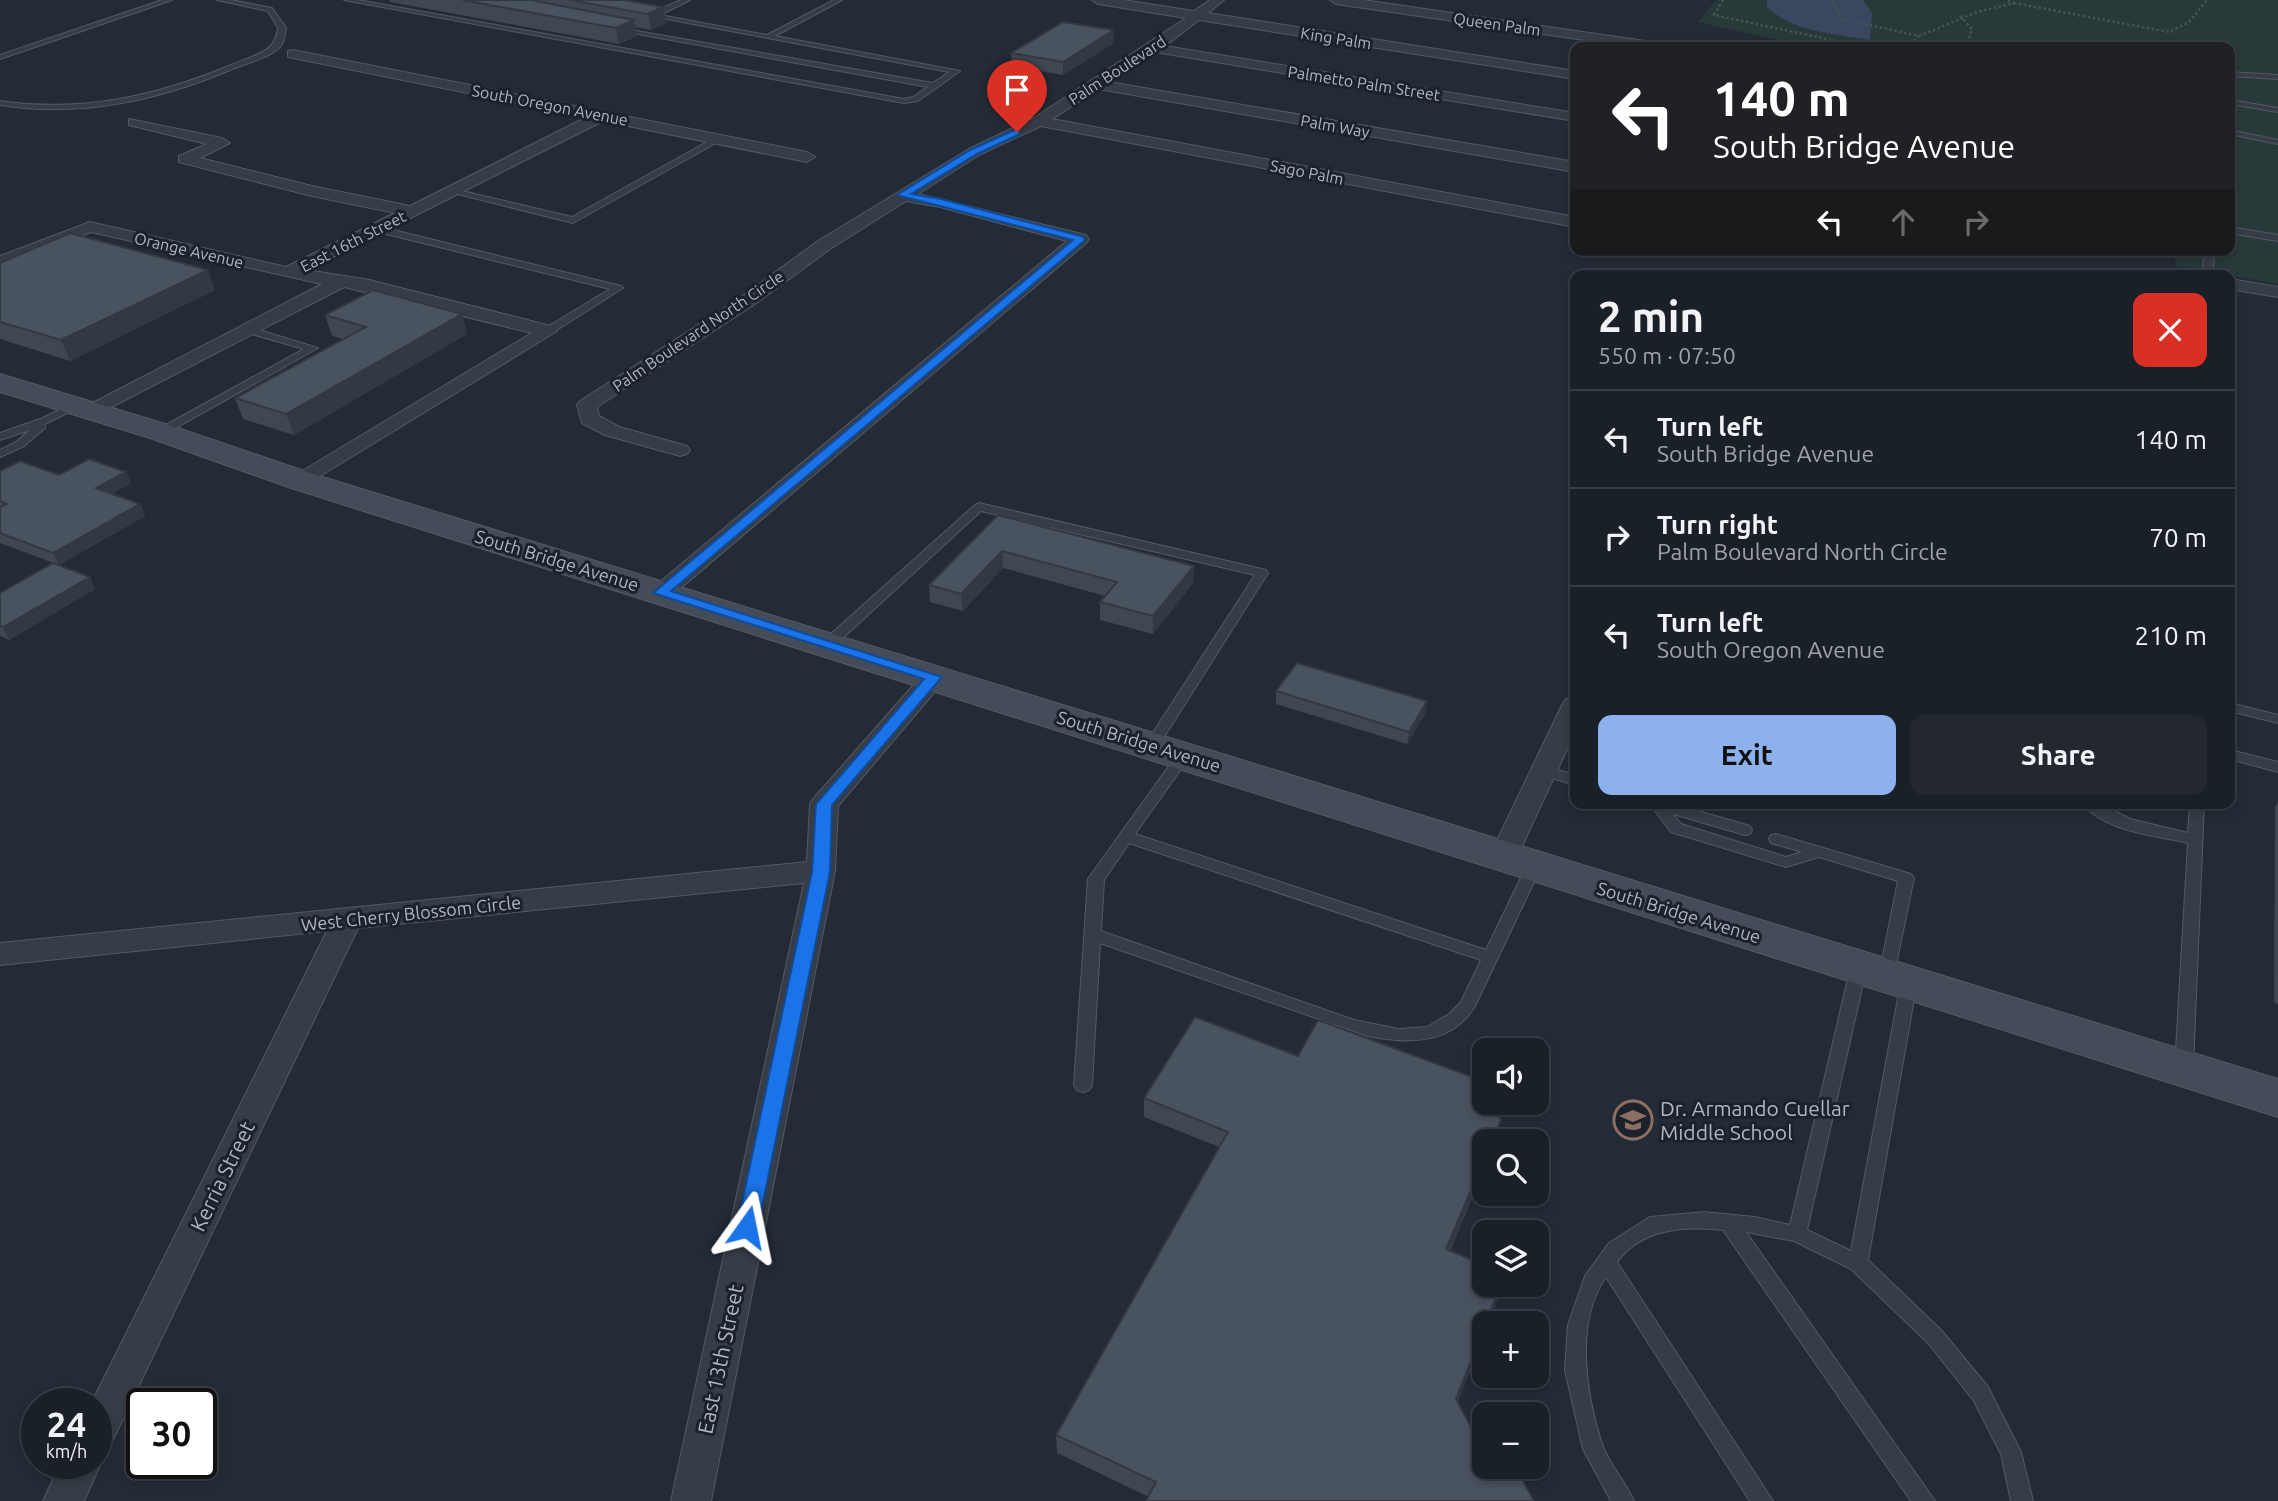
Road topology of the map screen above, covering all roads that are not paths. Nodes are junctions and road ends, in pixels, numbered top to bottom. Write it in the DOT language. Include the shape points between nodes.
graph roads {
  1 [pos="169,0"];
  2 [pos="220,0"];
  3 [pos="347,0"];
  4 [pos="379,0"];
  5 [pos="687,0"];
  6 [pos="839,0"];
  7 [pos="1098,0"];
  8 [pos="1218,0"];
  9 [pos="1336,0"];
  10 [pos="369,4"];
  11 [pos="640,14"];
  12 [pos="653,16"];
  13 [pos="1197,16"];
  14 [pos="684,21"];
  15 [pos="613,29"];
  16 [pos="653,36"];
  17 [pos="770,36"];
  18 [pos="1625,42"];
  19 [pos="1153,48"];
  20 [pos="625,50"];
  21 [pos="293,54"];
  22 [pos="0,57"];
  23 [pos="1570,74"];
  24 [pos="2235,74"];
  25 [pos="2278,77"];
  26 [pos="1095,84"];
  27 [pos="935,86"];
  28 [pos="0,103"];
  29 [pos="2235,103"];
  30 [pos="2278,110"];
  31 [pos="603,115"];
  32 [pos="1570,116"];
  33 [pos="1039,121"];
  34 [pos="134,122"];
  35 [pos="2235,133"];
  36 [pos="719,139"];
  37 [pos="2278,142"];
  38 [pos="807,157"];
  39 [pos="1570,166"];
  40 [pos="450,191"];
  41 [pos="902,195"];
  42 [pos="412,211"];
  43 [pos="1570,221"];
  44 [pos="377,229"];
  45 [pos="2235,231"];
  46 [pos="2278,238"];
  47 [pos="0,262"];
  48 [pos="288,273"];
  49 [pos="341,281"];
  50 [pos="2235,285"];
  51 [pos="2278,292"];
  52 [pos="249,330"];
  53 [pos="548,331"];
  54 [pos="0,383"];
  55 [pos="72,412"];
  56 [pos="161,432"];
  57 [pos="0,437"];
  58 [pos="680,450"];
  59 [pos="0,454"];
  60 [pos="302,481"];
  61 [pos="660,593"];
  62 [pos="828,644"];
  63 [pos="934,677"];
  64 [pos="2235,708"];
  65 [pos="1570,716"];
  66 [pos="2278,719"];
  67 [pos="1168,750"];
  68 [pos="2235,756"];
  69 [pos="2278,767"];
  70 [pos="1544,771"];
  71 [pos="1570,779"];
  72 [pos="1661,809"];
  73 [pos="1674,809"];
  74 [pos="2100,809"];
  75 [pos="2197,809"];
  76 [pos="1745,830"];
  77 [pos="1127,836"];
  78 [pos="1776,839"];
  79 [pos="2195,840"];
  80 [pos="1820,852"];
  81 [pos="1518,862"];
  82 [pos="821,872"];
  83 [pos="348,919"];
  84 [pos="1094,935"];
  85 [pos="0,954"];
  86 [pos="1489,957"];
  87 [pos="1885,974"];
  88 [pos="2184,1067"];
  89 [pos="1083,1085"];
  90 [pos="2278,1098"];
  91 [pos="1728,1222"];
  92 [pos="1797,1234"];
  93 [pos="1607,1262"];
  94 [pos="1858,1263"];
  95 [pos="112,1400"];
  96 [pos="74,1479"];
  97 [pos="63,1501"];
  98 [pos="691,1501"];
  99 [pos="1623,1501"];
  100 [pos="1762,1501"];
  101 [pos="1924,1501"];
  102 [pos="2022,1501"];
  1 -- 22 [label="lane"];
  2 -- 28 [label="lane" via="270,9 282,28 280,42 261,55 167,92 58,106"];
  3 -- 10 [label="lane"];
  4 -- 10 [label="lane"];
  5 -- 12 [label="lane"];
  6 -- 17 [label="lane"];
  7 -- 13 [label="street, King Palm"];
  8 -- 13 [label="street, Palm Boulevard"];
  9 -- 18 [label="street, Queen Palm"];
  10 -- 20 [label="lane"];
  11 -- 12 [label="lane"];
  12 -- 14 [label="lane"];
  13 -- 19 [label="street, Palm Boulevard"];
  13 -- 23 [label="street, King Palm"];
  14 -- 16 [label="lane"];
  14 -- 17 [label="lane"];
  15 -- 16 [label="lane"];
  16 -- 20 [label="lane"];
  16 -- 27 [label="lane"];
  17 -- 27 [label="lane" via="956,71"];
  19 -- 26 [label="street, Palm Boulevard"];
  19 -- 32 [label="street, Palmetto Palm Street"];
  20 -- 27 [label="lane" via="904,102"];
  21 -- 31 [label="street, South Oregon Avenue"];
  24 -- 25 [label="lane"];
  26 -- 33 [label="street, Palm Boulevard"];
  26 -- 39 [label="street, Palm Way"];
  29 -- 30 [label="lane"];
  31 -- 36 [label="street, South Oregon Avenue"];
  31 -- 40 [label="street, East 16th Street"];
  33 -- 41 [label="street, Palm Boulevard" via="974,152"];
  33 -- 43 [label="street, Sago Palm"];
  34 -- 42 [label="street" via="222,143 185,159"];
  35 -- 37 [label="lane"];
  36 -- 38 [label="street, South Oregon Avenue"];
  36 -- 40 [label="lane" via="573,220"];
  40 -- 42 [label="street, East 16th Street"];
  41 -- 58 [label="street, Palm Boulevard North Circle" via="587,405 589,419 612,431"];
  41 -- 61 [label="street" via="1080,239"];
  42 -- 44 [label="street, East 16th Street"];
  44 -- 48 [label="street, East 16th Street"];
  44 -- 53 [label="lane" via="618,288"];
  45 -- 46 [label="lane"];
  47 -- 48 [label="street, Orange Avenue" via="90,226"];
  48 -- 49 [label="street, East 16th Street"];
  49 -- 52 [label="street, East 16th Street"];
  49 -- 53 [label="street"];
  50 -- 51 [label="street"];
  52 -- 55 [label="street, East 16th Street"];
  52 -- 56 [label="lane" via="313,348"];
  53 -- 60 [label="street"];
  54 -- 55 [label="street, South Bridge Avenue"];
  55 -- 56 [label="street, South Bridge Avenue"];
  55 -- 57 [label="lane"];
  55 -- 59 [label="lane"];
  56 -- 60 [label="street, South Bridge Avenue"];
  60 -- 61 [label="street, South Bridge Avenue"];
  61 -- 62 [label="street, South Bridge Avenue"];
  62 -- 63 [label="street, South Bridge Avenue"];
  62 -- 67 [label="lane" via="979,507 1262,573"];
  63 -- 67 [label="street, South Bridge Avenue"];
  63 -- 82 [label="street, East 13th Street" via="824,804"];
  64 -- 66 [label="lane"];
  65 -- 70 [label="street"];
  67 -- 77 [label="lane"];
  67 -- 81 [label="street, South Bridge Avenue"];
  68 -- 69 [label="lane"];
  70 -- 71 [label="lane"];
  70 -- 81 [label="street"];
  72 -- 80 [label="lane" via="1676,828 1786,862"];
  73 -- 76 [label="lane"];
  74 -- 79 [label="lane" via="2121,820"];
  75 -- 79 [label="lane"];
  77 -- 84 [label="lane" via="1096,879"];
  77 -- 86 [label="lane"];
  78 -- 80 [label="lane"];
  79 -- 88 [label="lane"];
  80 -- 87 [label="lane" via="1906,878"];
  81 -- 86 [label="lane"];
  81 -- 87 [label="street, South Bridge Avenue"];
  82 -- 83 [label="street, West Cherry Blossom Circle"];
  82 -- 98 [label="street, East 13th Street"];
  83 -- 85 [label="street, West Cherry Blossom Circle"];
  83 -- 95 [label="street, Kerria Street"];
  84 -- 86 [label="lane" via="1352,1026 1420,1037 1456,1021"];
  84 -- 89 [label="lane"];
  87 -- 88 [label="street, South Bridge Avenue"];
  87 -- 92 [label="lane"];
  87 -- 94 [label="lane"];
  88 -- 90 [label="street, South Bridge Avenue"];
  91 -- 92 [label="lane"];
  91 -- 93 [label="lane" via="1650,1224 1616,1249"];
  91 -- 101 [label="lane"];
  92 -- 94 [label="lane"];
  93 -- 99 [label="lane" via="1592,1282 1578,1325 1575,1370 1593,1449"];
  93 -- 100 [label="lane"];
  94 -- 102 [label="lane" via="1935,1337 1981,1394 2011,1452"];
  96 -- 97 [label="street"];
}
